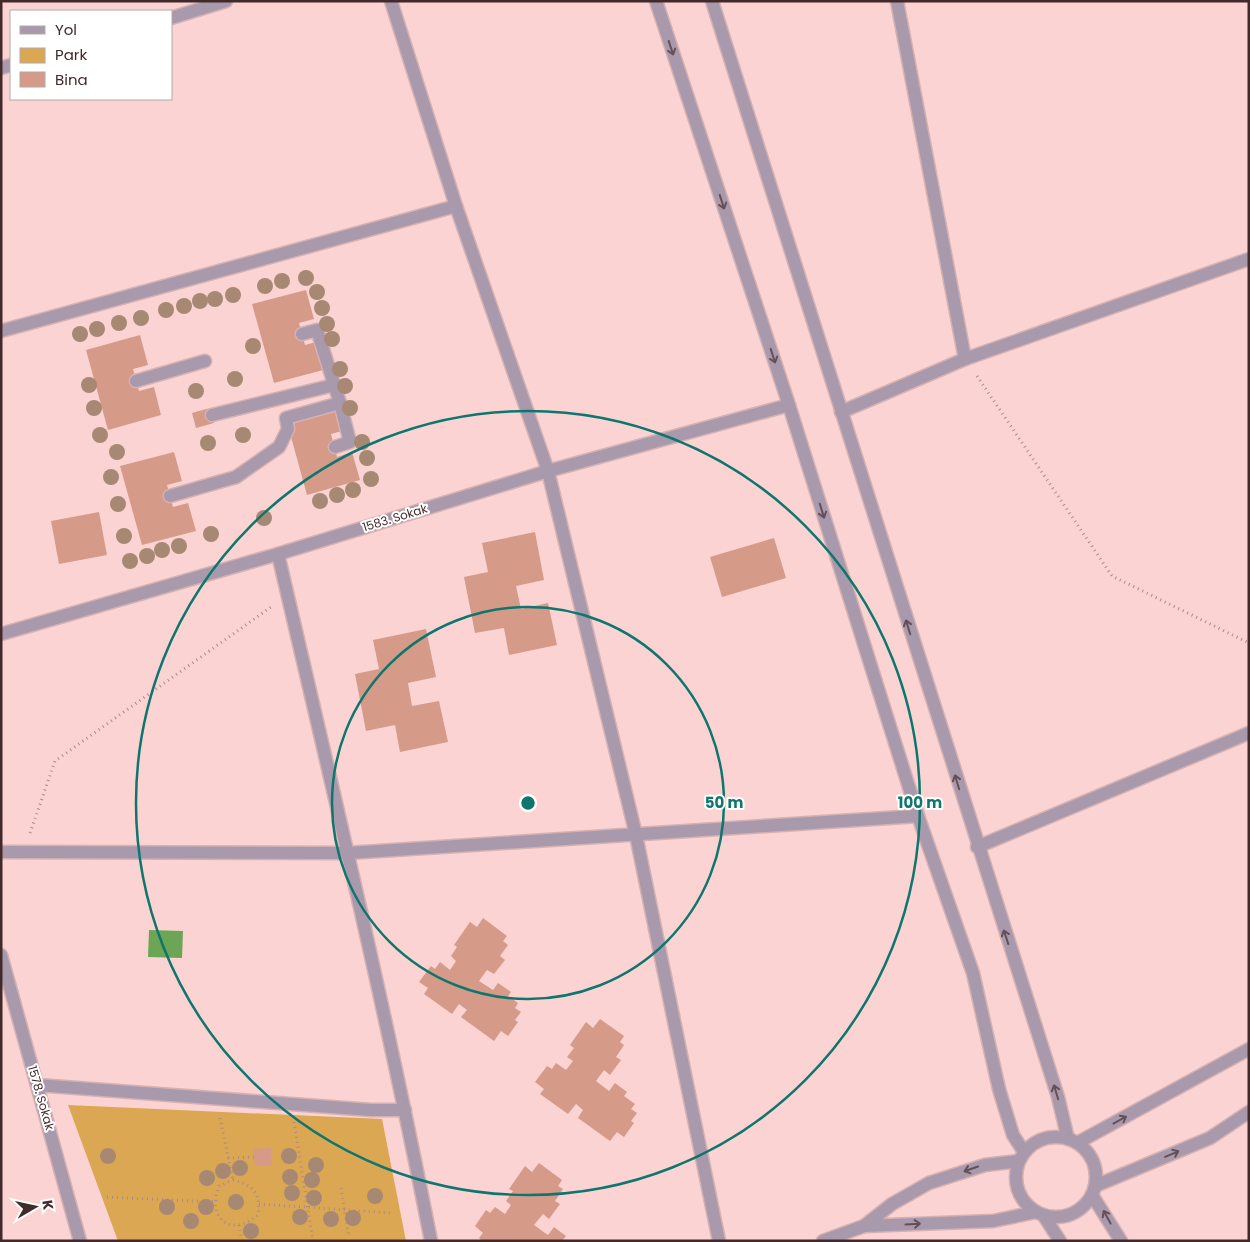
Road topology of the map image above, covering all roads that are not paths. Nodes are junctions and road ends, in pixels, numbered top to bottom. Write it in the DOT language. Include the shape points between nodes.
graph roads {
  1 [pos="226,1"];
  2 [pos="391,1"];
  3 [pos="656,1"];
  4 [pos="712,1"];
  5 [pos="897,1"];
  6 [pos="172,18"];
  7 [pos="456,206"];
  8 [pos="1249,259"];
  9 [pos="1,331"];
  10 [pos="302,334"];
  11 [pos="965,359"];
  12 [pos="205,361"];
  13 [pos="136,380"];
  14 [pos="334,384"];
  15 [pos="340,403"];
  16 [pos="789,405"];
  17 [pos="841,412"];
  18 [pos="212,415"];
  19 [pos="335,447"];
  20 [pos="548,471"];
  21 [pos="170,496"];
  22 [pos="278,554"];
  23 [pos="1,634"];
  24 [pos="1249,733"];
  25 [pos="918,816"];
  26 [pos="636,835"];
  27 [pos="977,847"];
  28 [pos="1,852"];
  29 [pos="348,853"];
  30 [pos="1,955"];
  31 [pos="1249,1049"];
  32 [pos="37,1085"];
  33 [pos="405,1110"];
  34 [pos="1249,1112"];
  35 [pos="1077,1144"];
  36 [pos="1022,1157"];
  37 [pos="1094,1186"];
  38 [pos="1036,1211"];
  39 [pos="864,1226"];
  40 [pos="80,1241"];
  41 [pos="431,1241"];
  42 [pos="719,1241"];
  43 [pos="823,1241"];
  44 [pos="1060,1241"];
  45 [pos="1121,1241"];
  1 -- 6 [label="street"];
  2 -- 7 [label="street"];
  3 -- 16 [label="street, one-way"];
  4 -- 17 [label="street"];
  5 -- 11 [label="street"];
  7 -- 9 [label="street"];
  7 -- 20 [label="street"];
  8 -- 11 [label="street"];
  10 -- 14 [label="street" via="317,330"];
  11 -- 17 [label="street"];
  12 -- 13 [label="street"];
  14 -- 15 [label="street"];
  14 -- 18 [label="street"];
  15 -- 19 [label="street" via="350,442"];
  15 -- 21 [label="street" via="286,418 288,429 279,447 236,478"];
  16 -- 20 [label="street, 1583. Sokak"];
  16 -- 25 [label="street, one-way"];
  27 -- 17 [label="street, one-way"];
  20 -- 22 [label="street, 1583. Sokak"];
  20 -- 26 [label="street"];
  22 -- 23 [label="street, 1583. Sokak"];
  22 -- 29 [label="street"];
  24 -- 27 [label="street"];
  25 -- 26 [label="street"];
  25 -- 36 [label="street" via="973,973 999,1089"];
  26 -- 29 [label="street"];
  26 -- 42 [label="street"];
  35 -- 27 [label="street, one-way" via="1058,1097"];
  28 -- 29 [label="street"];
  29 -- 33 [label="street"];
  30 -- 32 [label="street, 1578. Sokak"];
  35 -- 31 [label="street, one-way"];
  32 -- 33 [label="street"];
  32 -- 40 [label="street, 1578. Sokak"];
  33 -- 41 [label="street"];
  37 -- 34 [label="street, one-way" via="1210,1138"];
  35 -- 36 [label="street" via="1059,1137 1044,1139 1031,1146"];
  35 -- 37 [label="street" via="1093,1162"];
  36 -- 38 [label="street" via="1016,1180 1020,1195"];
  36 -- 39 [label="street, one-way" via="984,1165 929,1184 892,1204"];
  37 -- 38 [label="street" via="1080,1210 1072,1214 1063,1217"];
  45 -- 37 [label="street, one-way"];
  39 -- 38 [label="street, one-way" via="993,1221"];
  38 -- 44 [label="street"];
  39 -- 43 [label="street"];
}
